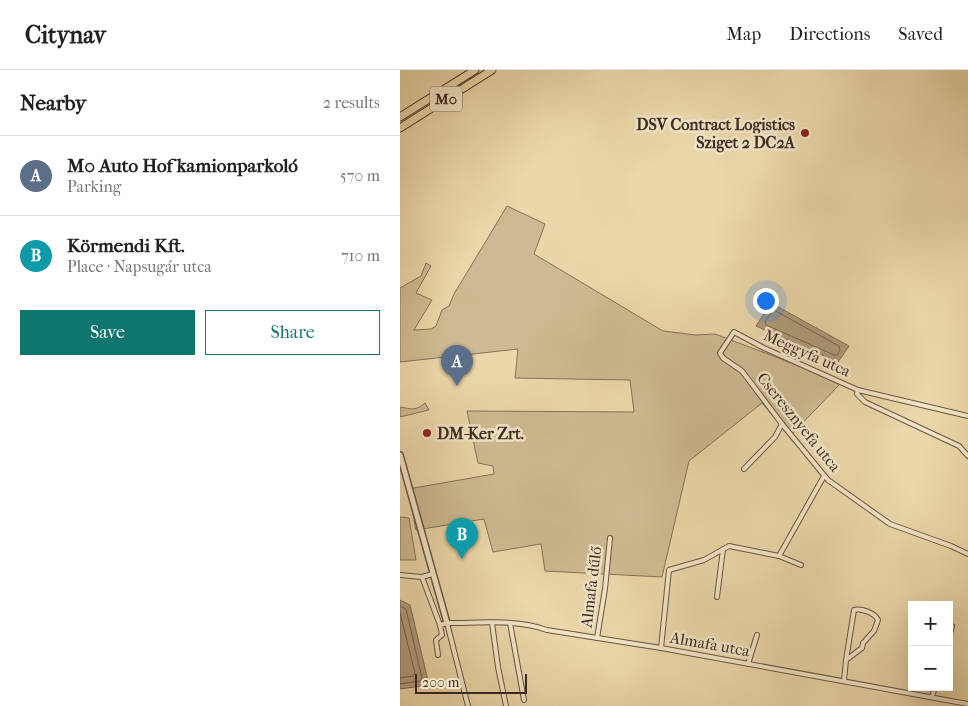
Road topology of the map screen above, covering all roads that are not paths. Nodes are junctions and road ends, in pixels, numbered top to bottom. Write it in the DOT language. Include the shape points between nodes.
graph roads {
  1 [pos="475,70"];
  2 [pos="492,70"];
  3 [pos="400,116"];
  4 [pos="400,128"];
  5 [pos="734,332"];
  6 [pos="858,390"];
  7 [pos="968,416"];
  8 [pos="782,424"];
  9 [pos="400,455"];
  10 [pos="968,456"];
  11 [pos="744,469"];
  12 [pos="824,476"];
  13 [pos="610,538"];
  14 [pos="723,549"];
  15 [pos="968,554"];
  16 [pos="779,556"];
  17 [pos="801,564"];
  18 [pos="433,574"];
  19 [pos="400,575"];
  20 [pos="422,577"];
  21 [pos="717,597"];
  22 [pos="447,623"];
  23 [pos="492,623"];
  24 [pos="510,623"];
  25 [pos="440,624"];
  26 [pos="757,635"];
  27 [pos="597,638"];
  28 [pos="661,648"];
  29 [pos="438,655"];
  30 [pos="846,660"];
  31 [pos="748,664"];
  32 [pos="844,681"];
  33 [pos="934,691"];
  34 [pos="932,697"];
  35 [pos="524,700"];
  36 [pos="968,704"];
  37 [pos="468,706"];
  38 [pos="506,706"];
  1 -- 3 [label="highway, M0"];
  2 -- 4 [label="highway, M0"];
  5 -- 6 [label="street, Meggyfa utca"];
  5 -- 8 [label="street, Cseresznyefa utca" via="720,355 742,371"];
  6 -- 7 [label="street"];
  6 -- 10 [label="street, Meggyfa utca" via="856,394 864,402 959,446"];
  8 -- 11 [label="street" via="775,437"];
  8 -- 12 [label="street, Cseresznyefa utca"];
  9 -- 18 [label="street"];
  12 -- 15 [label="street, Cseresznyefa utca" via="890,524"];
  12 -- 16 [label="street"];
  13 -- 27 [label="street, Almafa dűlő"];
  14 -- 16 [label="street" via="736,546"];
  14 -- 21 [label="street"];
  14 -- 28 [label="street" via="704,560 670,570"];
  16 -- 17 [label="street"];
  18 -- 20 [label="street"];
  18 -- 22 [label="street"];
  19 -- 20 [label="street"];
  20 -- 25 [label="street"];
  22 -- 23 [label="street, Almafa utca"];
  22 -- 25 [label="street, Almafa utca"];
  22 -- 37 [label="street"];
  23 -- 24 [label="street, Almafa utca"];
  23 -- 38 [label="street"];
  24 -- 27 [label="street, Almafa utca"];
  24 -- 35 [label="street"];
  25 -- 29 [label="street" via="442,635 436,640"];
  26 -- 31 [label="street"];
  27 -- 28 [label="street, Almafa utca"];
  28 -- 31 [label="street, Almafa utca"];
  30 -- 30 [label="street" via="862,648 874,631 878,620 874,615 854,610"];
  30 -- 32 [label="street"];
  31 -- 32 [label="street, Almafa utca"];
  32 -- 34 [label="street, Almafa utca"];
  33 -- 34 [label="street"];
  34 -- 36 [label="street, Almafa utca"];
}
